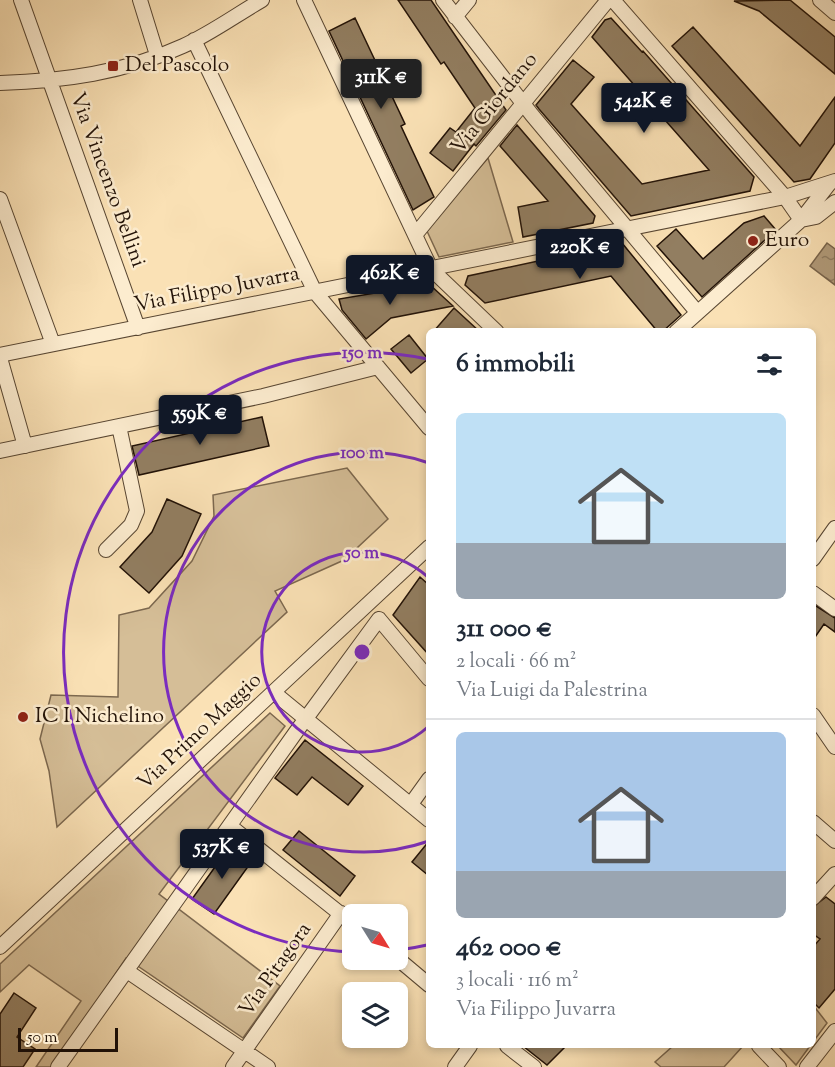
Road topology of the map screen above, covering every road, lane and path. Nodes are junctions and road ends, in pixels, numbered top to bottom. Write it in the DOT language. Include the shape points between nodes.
graph roads {
  1 [pos="21,0"];
  2 [pos="140,0"];
  3 [pos="262,0"];
  4 [pos="304,0"];
  5 [pos="442,0"];
  6 [pos="469,0"];
  7 [pos="608,0"];
  8 [pos="613,0"];
  9 [pos="820,0"];
  10 [pos="835,13"];
  11 [pos="455,17"];
  12 [pos="194,40"];
  13 [pos="157,55"];
  14 [pos="48,81"];
  15 [pos="0,83"];
  16 [pos="523,104"];
  17 [pos="833,180"];
  18 [pos="785,197"];
  19 [pos="0,199"];
  20 [pos="835,202"];
  21 [pos="801,220"];
  22 [pos="626,230"];
  23 [pos="415,235"];
  24 [pos="431,269"];
  25 [pos="315,292"];
  26 [pos="697,312"];
  27 [pos="138,328"];
  28 [pos="493,328"];
  29 [pos="680,328"];
  30 [pos="53,344"];
  31 [pos="0,356"];
  32 [pos="378,367"];
  33 [pos="426,424"];
  34 [pos="119,426"];
  35 [pos="25,446"];
  36 [pos="0,451"];
  37 [pos="835,528"];
  38 [pos="106,550"];
  39 [pos="426,551"];
  40 [pos="816,555"];
  41 [pos="816,595"];
  42 [pos="835,609"];
  43 [pos="426,675"];
  44 [pos="273,692"];
  45 [pos="305,719"];
  46 [pos="816,719"];
  47 [pos="835,747"];
  48 [pos="426,783"];
  49 [pos="411,804"];
  50 [pos="426,816"];
  51 [pos="816,825"];
  52 [pos="230,826"];
  53 [pos="835,841"];
  54 [pos="835,874"];
  55 [pos="816,895"];
  56 [pos="342,914"];
  57 [pos="342,924"];
  58 [pos="0,947"];
  59 [pos="408,967"];
  60 [pos="127,971"];
  61 [pos="426,982"];
  62 [pos="835,1031"];
  63 [pos="469,1048"];
  64 [pos="510,1048"];
  65 [pos="761,1048"];
  66 [pos="245,1050"];
  67 [pos="266,1066"];
  68 [pos="58,1067"];
  69 [pos="233,1067"];
  70 [pos="455,1067"];
  71 [pos="534,1067"];
  72 [pos="779,1067"];
  73 [pos="807,1067"];
  1 -- 14 [label="street, Via Vincenzo Bellini"];
  2 -- 13 [label="street"];
  3 -- 12 [label="street"];
  4 -- 23 [label="street"];
  5 -- 11 [label="street"];
  6 -- 11 [label="street"];
  7 -- 16 [label="street, Via Giordano"];
  8 -- 18 [label="street"];
  9 -- 10 [label="street"];
  11 -- 16 [label="street"];
  12 -- 13 [label="street"];
  12 -- 25 [label="street"];
  13 -- 14 [label="street" via="103,74"];
  14 -- 15 [label="street"];
  14 -- 27 [label="street, Via Vincenzo Bellini"];
  16 -- 22 [label="street"];
  16 -- 23 [label="street, Via Giordano"];
  17 -- 18 [label="street, Via Filippo Juvarra"];
  17 -- 21 [label="street, Via Filippo Juvarra"];
  18 -- 21 [label="street"];
  18 -- 22 [label="street, Via Filippo Juvarra"];
  19 -- 30 [label="street"];
  20 -- 21 [label="street" via="816,217"];
  21 -- 26 [label="street"];
  22 -- 24 [label="street, Via Filippo Juvarra"];
  22 -- 26 [label="street"];
  23 -- 24 [label="street"];
  24 -- 25 [label="street, Via Filippo Juvarra"];
  24 -- 28 [label="street"];
  25 -- 27 [label="street, Via Filippo Juvarra"];
  25 -- 32 [label="street"];
  26 -- 29 [label="street"];
  27 -- 30 [label="street, Via Filippo Juvarra"];
  30 -- 31 [label="street, Via Filippo Juvarra"];
  31 -- 35 [label="street"];
  32 -- 33 [label="street"];
  32 -- 34 [label="street"];
  34 -- 35 [label="street"];
  34 -- 38 [label="street" via="137,511 131,525"];
  35 -- 36 [label="street"];
  37 -- 40 [label="street"];
  39 -- 44 [label="street, Via Primo Maggio"];
  41 -- 42 [label="street"];
  43 -- 45 [label="street" via="379,620"];
  44 -- 45 [label="street"];
  44 -- 58 [label="street, Via Primo Maggio"];
  45 -- 49 [label="street"];
  45 -- 52 [label="street"];
  46 -- 47 [label="street"];
  48 -- 49 [label="street"];
  49 -- 50 [label="street"];
  51 -- 53 [label="street"];
  52 -- 56 [label="street, Via Pitagora"];
  52 -- 60 [label="street"];
  54 -- 55 [label="street"];
  57 -- 66 [label="street, Via Pitagora"];
  59 -- 61 [label="street"];
  60 -- 66 [label="street"];
  60 -- 68 [label="street"];
  62 -- 73 [label="street"];
  63 -- 70 [label="street"];
  64 -- 71 [label="street"];
  65 -- 72 [label="street"];
  66 -- 67 [label="street"];
  66 -- 69 [label="street, Via Pitagora"];
}
